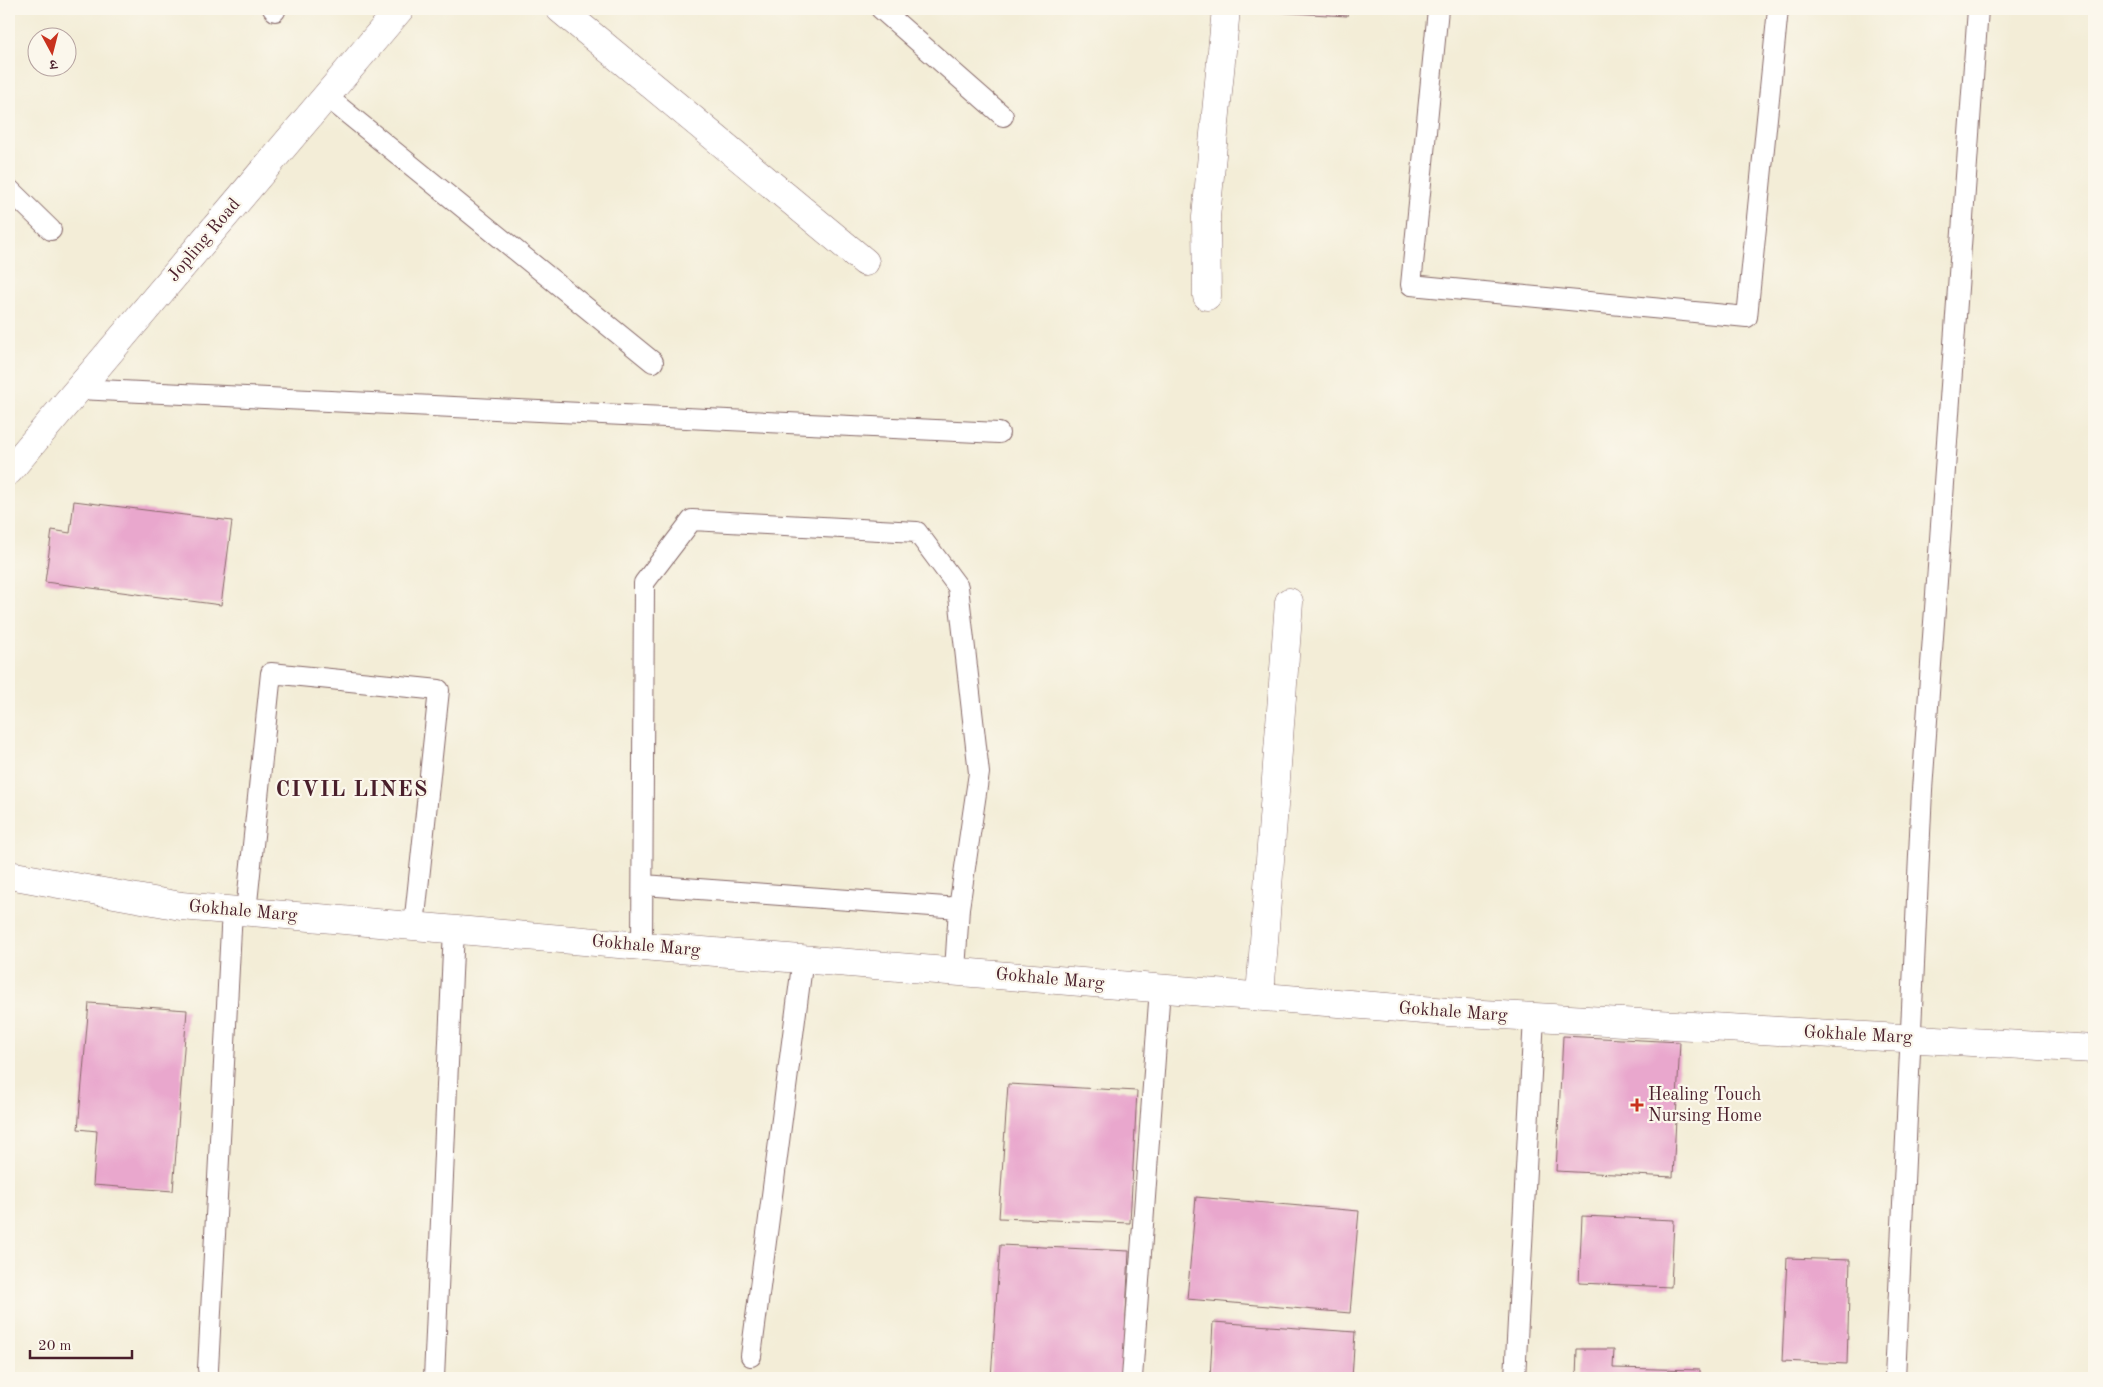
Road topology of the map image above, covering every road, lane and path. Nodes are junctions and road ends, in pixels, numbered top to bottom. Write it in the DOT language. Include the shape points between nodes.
graph roads {
  1 [pos="400,9"];
  2 [pos="560,9"];
  3 [pos="881,9"];
  4 [pos="1226,9"];
  5 [pos="1438,9"];
  6 [pos="1778,9"];
  7 [pos="1978,9"];
  8 [pos="326,96"];
  9 [pos="1003,116"];
  10 [pos="9,189"];
  11 [pos="51,230"];
  12 [pos="865,262"];
  13 [pos="1208,296"];
  14 [pos="653,362"];
  15 [pos="78,389"];
  16 [pos="999,433"];
  17 [pos="9,471"];
  18 [pos="1289,602"];
  19 [pos="9,875"];
  20 [pos="644,885"];
  21 [pos="959,908"];
  22 [pos="239,911"];
  23 [pos="414,926"];
  24 [pos="454,929"];
  25 [pos="642,946"];
  26 [pos="803,958"];
  27 [pos="955,971"];
  28 [pos="1160,988"];
  29 [pos="1260,996"];
  30 [pos="1534,1017"];
  31 [pos="1911,1038"];
  32 [pos="2094,1049"];
  33 [pos="751,1356"];
  34 [pos="208,1369"];
  35 [pos="434,1378"];
  36 [pos="1132,1378"];
  37 [pos="1515,1378"];
  38 [pos="1895,1378"];
  1 -- 8 [label="street, Jopling Road"];
  2 -- 12 [label="street"];
  3 -- 9 [label="lane"];
  4 -- 13 [label="street" via="1206,217"];
  5 -- 6 [label="lane" via="1411,285 1748,317"];
  7 -- 31 [label="lane" via="1922,790"];
  8 -- 14 [label="lane"];
  8 -- 15 [label="street, Jopling Road"];
  10 -- 11 [label="lane"];
  15 -- 16 [label="lane"];
  15 -- 17 [label="street, Jopling Road"];
  18 -- 29 [label="street"];
  19 -- 22 [label="street, Gokhale Marg" via="181,906"];
  20 -- 21 [label="lane"];
  20 -- 21 [label="lane" via="644,583 692,520 917,532 958,587 979,773"];
  20 -- 25 [label="lane"];
  21 -- 27 [label="lane"];
  22 -- 23 [label="street, Gokhale Marg"];
  22 -- 23 [label="lane" via="272,673 439,690"];
  22 -- 34 [label="lane"];
  23 -- 24 [label="street, Gokhale Marg"];
  24 -- 25 [label="street, Gokhale Marg"];
  24 -- 35 [label="lane"];
  25 -- 26 [label="street, Gokhale Marg"];
  26 -- 27 [label="street, Gokhale Marg"];
  26 -- 33 [label="lane"];
  27 -- 28 [label="street, Gokhale Marg"];
  28 -- 29 [label="street, Gokhale Marg"];
  28 -- 36 [label="lane"];
  29 -- 30 [label="street, Gokhale Marg"];
  30 -- 31 [label="street, Gokhale Marg"];
  30 -- 37 [label="lane"];
  31 -- 32 [label="street, Gokhale Marg"];
  31 -- 38 [label="lane"];
}
